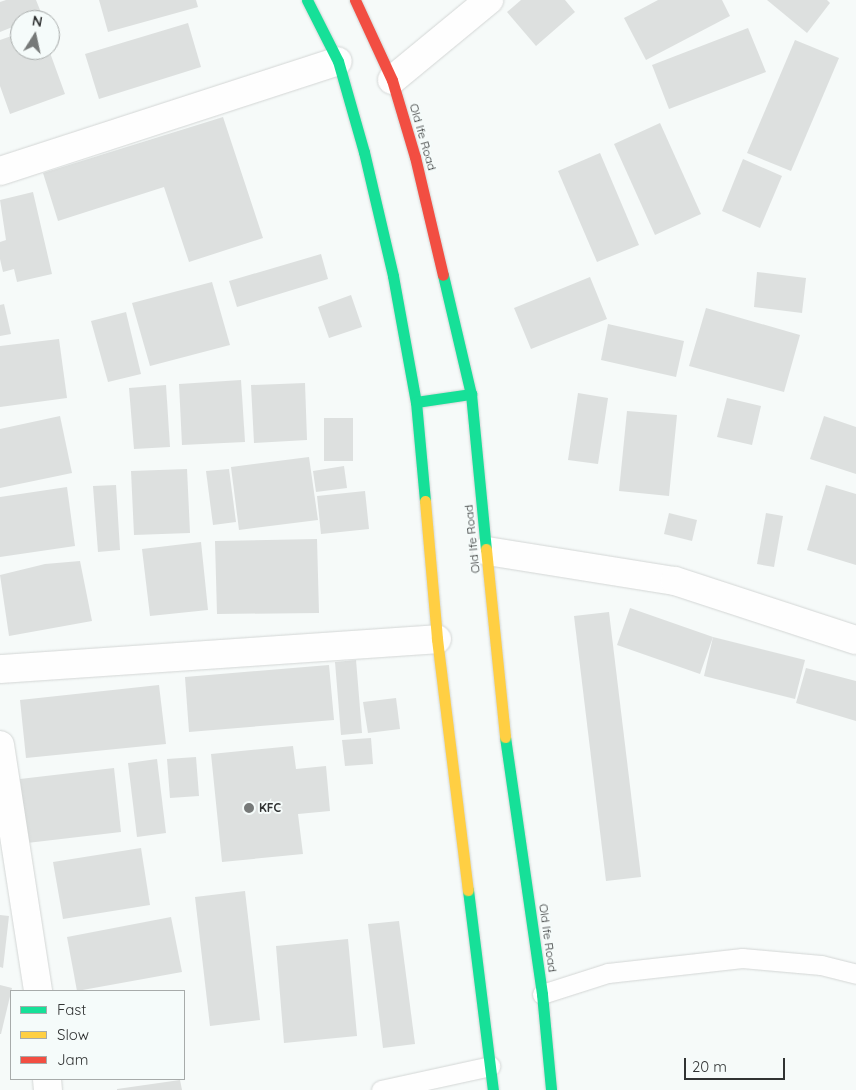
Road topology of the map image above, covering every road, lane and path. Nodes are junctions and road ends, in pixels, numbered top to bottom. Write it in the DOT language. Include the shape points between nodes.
graph roads {
  1 [pos="307,0"];
  2 [pos="355,0"];
  3 [pos="489,0"];
  4 [pos="338,61"];
  5 [pos="392,80"];
  6 [pos="0,171"];
  7 [pos="471,394"];
  8 [pos="416,402"];
  9 [pos="487,550"];
  10 [pos="437,639"];
  11 [pos="856,640"];
  12 [pos="0,669"];
  13 [pos="0,745"];
  14 [pos="856,974"];
  15 [pos="38,990"];
  16 [pos="542,994"];
  17 [pos="490,1066"];
  18 [pos="392,1089"];
  19 [pos="493,1090"];
  20 [pos="551,1090"];
  1 -- 4 [label="main road"];
  2 -- 5 [label="main road, Old Ife Road"];
  3 -- 5 [label="street"];
  4 -- 6 [label="street"];
  4 -- 8 [label="main road" via="393,276"];
  5 -- 7 [label="main road, Old Ife Road" via="442,264"];
  7 -- 8 [label="main road"];
  7 -- 9 [label="main road, Old Ife Road"];
  8 -- 10 [label="main road"];
  9 -- 11 [label="street" via="675,581"];
  9 -- 16 [label="main road, Old Ife Road" via="501,710"];
  10 -- 12 [label="street"];
  10 -- 17 [label="main road"];
  13 -- 15 [label="street"];
  14 -- 16 [label="lane" via="821,965 742,958 608,973"];
  16 -- 20 [label="main road, Old Ife Road"];
  17 -- 18 [label="lane"];
  17 -- 19 [label="main road"];
}
